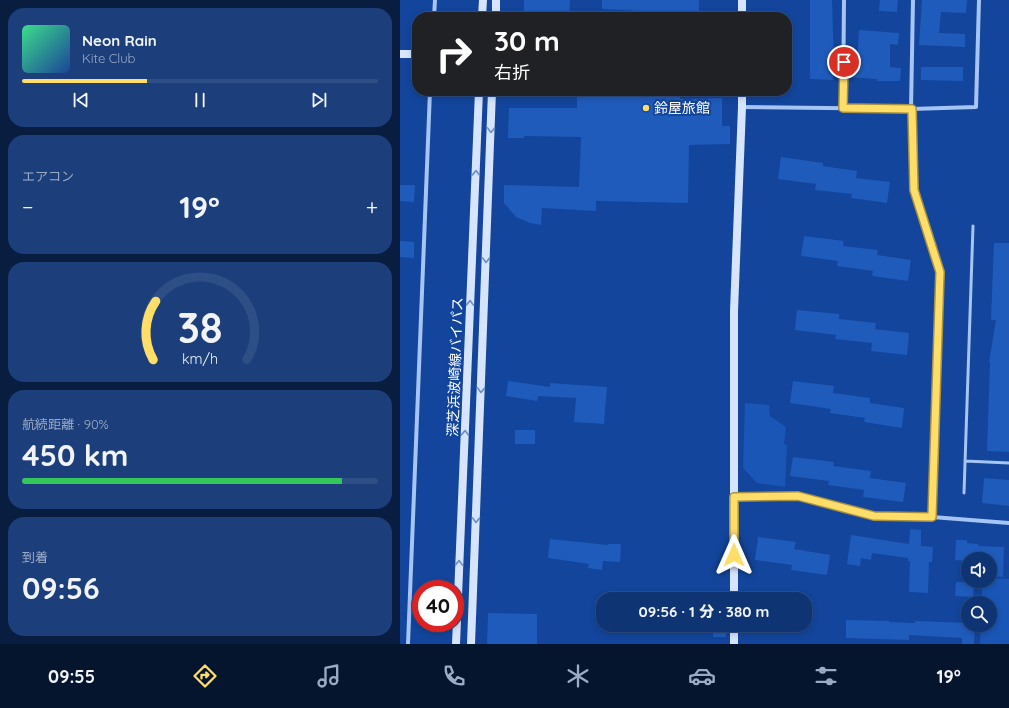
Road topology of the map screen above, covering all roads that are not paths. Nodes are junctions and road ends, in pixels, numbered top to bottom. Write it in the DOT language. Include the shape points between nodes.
graph roads {
  1 [pos="435,0"];
  2 [pos="483,0"];
  3 [pos="496,0"];
  4 [pos="742,0"];
  5 [pos="844,0"];
  6 [pos="913,0"];
  7 [pos="979,0"];
  8 [pos="434,12"];
  9 [pos="482,12"];
  10 [pos="496,12"];
  11 [pos="742,12"];
  12 [pos="400,54"];
  13 [pos="412,54"];
  14 [pos="430,96"];
  15 [pos="479,96"];
  16 [pos="492,96"];
  17 [pos="742,96"];
  18 [pos="742,107"];
  19 [pos="843,108"];
  20 [pos="912,109"];
  21 [pos="973,226"];
  22 [pos="965,461"];
  23 [pos="1009,463"];
  24 [pos="964,493"];
  25 [pos="734,497"];
  26 [pos="932,517"];
  27 [pos="1009,523"];
  28 [pos="734,592"];
  29 [pos="734,632"];
  30 [pos="408,644"];
  31 [pos="456,644"];
  32 [pos="471,644"];
  33 [pos="734,644"];
  1 -- 8 [label="street"];
  2 -- 9 [label="main road"];
  3 -- 10 [label="main road"];
  4 -- 11 [label="main road"];
  5 -- 19 [label="street"];
  6 -- 20 [label="street"];
  7 -- 20 [label="street" via="976,107"];
  12 -- 13 [label="main road"];
  14 -- 30 [label="street"];
  31 -- 15 [label="main road, 深芝浜波崎線バイパス, one-way"];
  16 -- 32 [label="main road, 深芝浜波崎線バイパス, one-way"];
  17 -- 18 [label="main road"];
  18 -- 19 [label="street"];
  18 -- 25 [label="main road" via="734,311"];
  19 -- 20 [label="street"];
  20 -- 26 [label="street" via="914,190 940,272"];
  21 -- 22 [label="lane"];
  22 -- 23 [label="lane"];
  22 -- 24 [label="lane"];
  25 -- 26 [label="street" via="798,496 874,516"];
  25 -- 28 [label="main road"];
  26 -- 27 [label="street"];
  29 -- 33 [label="main road"];
}
